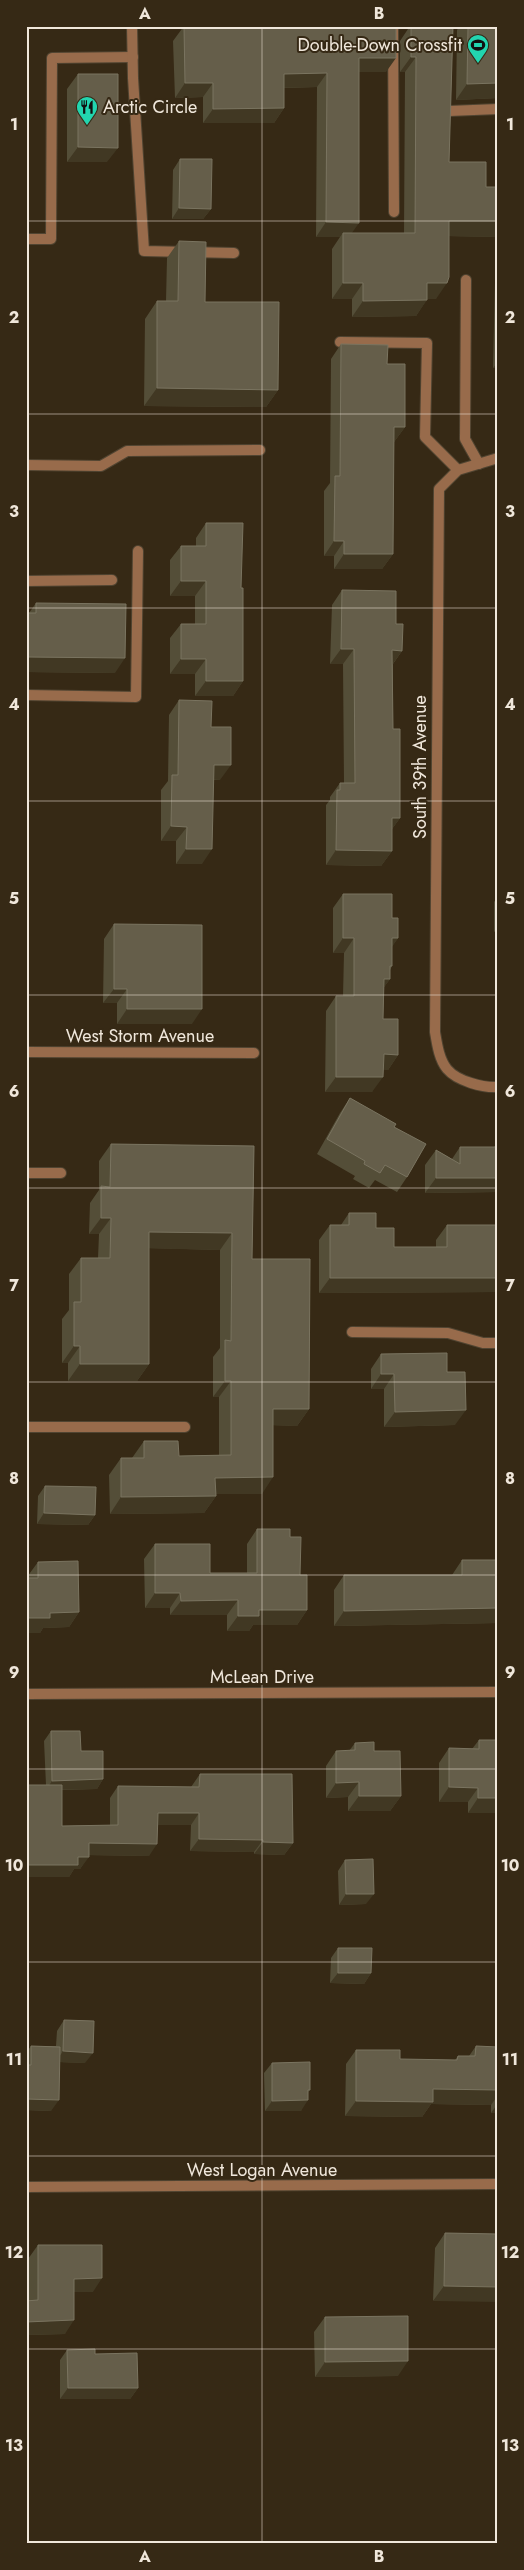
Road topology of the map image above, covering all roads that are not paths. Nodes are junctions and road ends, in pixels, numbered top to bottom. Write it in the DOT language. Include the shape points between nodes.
graph roads {
  1 [pos="132,26"];
  2 [pos="393,26"];
  3 [pos="132,57"];
  4 [pos="498,109"];
  5 [pos="449,110"];
  6 [pos="394,212"];
  7 [pos="26,240"];
  8 [pos="234,253"];
  9 [pos="466,280"];
  10 [pos="340,342"];
  11 [pos="260,450"];
  12 [pos="498,458"];
  13 [pos="478,464"];
  14 [pos="26,465"];
  15 [pos="458,470"];
  16 [pos="138,551"];
  17 [pos="112,580"];
  18 [pos="26,581"];
  19 [pos="26,695"];
  20 [pos="26,1052"];
  21 [pos="254,1053"];
  22 [pos="498,1087"];
  23 [pos="26,1173"];
  24 [pos="61,1173"];
  25 [pos="352,1332"];
  26 [pos="498,1343"];
  27 [pos="26,1426"];
  28 [pos="185,1426"];
  29 [pos="498,1692"];
  30 [pos="26,1694"];
  31 [pos="498,2184"];
  32 [pos="26,2187"];
  1 -- 3 [label="street"];
  2 -- 6 [label="street"];
  3 -- 7 [label="street" via="52,58 51,240"];
  3 -- 8 [label="street" via="144,251"];
  4 -- 5 [label="street"];
  9 -- 13 [label="street" via="465,439"];
  10 -- 15 [label="street" via="427,343 425,436"];
  11 -- 14 [label="street" via="128,452 101,466"];
  12 -- 13 [label="street"];
  13 -- 15 [label="street"];
  15 -- 22 [label="street, South 39th Avenue" via="439,489 438,506 435,1032 437,1048 447,1069 462,1079"];
  16 -- 19 [label="street" via="136,696"];
  17 -- 18 [label="street"];
  20 -- 21 [label="street, West Storm Avenue"];
  23 -- 24 [label="street"];
  25 -- 26 [label="street" via="448,1333 483,1343"];
  27 -- 28 [label="street"];
  29 -- 30 [label="street, McLean Drive"];
  31 -- 32 [label="street, West Logan Avenue"];
}
